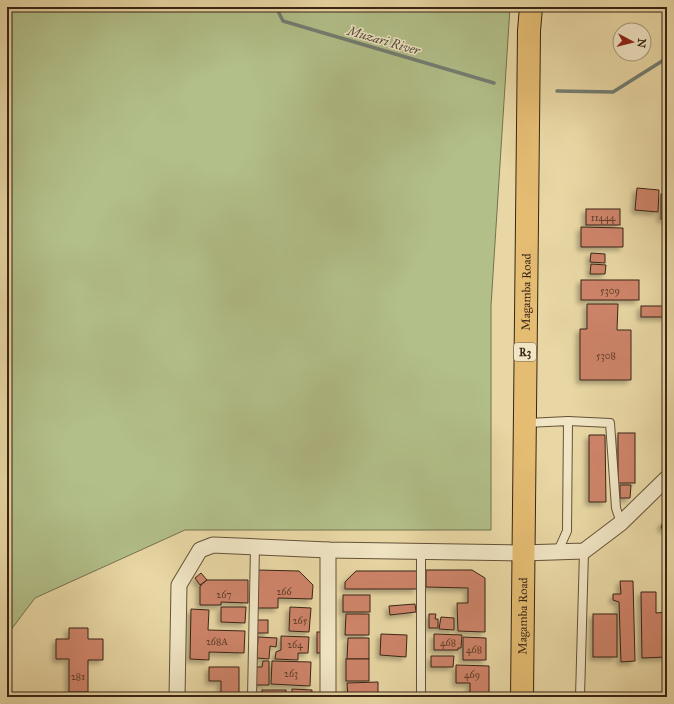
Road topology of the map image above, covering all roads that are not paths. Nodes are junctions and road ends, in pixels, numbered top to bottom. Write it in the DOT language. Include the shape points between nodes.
graph roads {
  1 [pos="531,7"];
  2 [pos="568,421"];
  3 [pos="524,423"];
  4 [pos="667,478"];
  5 [pos="621,523"];
  6 [pos="255,546"];
  7 [pos="328,550"];
  8 [pos="584,551"];
  9 [pos="421,552"];
  10 [pos="558,552"];
  11 [pos="523,553"];
  12 [pos="177,697"];
  13 [pos="252,697"];
  14 [pos="328,697"];
  15 [pos="421,697"];
  16 [pos="522,697"];
  17 [pos="580,697"];
  1 -- 3 [label="highway, Magamba Road / R3"];
  2 -- 3 [label="lane"];
  2 -- 5 [label="lane" via="610,423 616,508"];
  2 -- 10 [label="lane" via="567,531"];
  3 -- 11 [label="highway, Magamba Road / R3"];
  4 -- 5 [label="street"];
  5 -- 8 [label="street"];
  6 -- 7 [label="street"];
  6 -- 12 [label="street" via="213,545 200,550 179,585"];
  6 -- 13 [label="lane"];
  7 -- 9 [label="street"];
  7 -- 14 [label="street"];
  8 -- 10 [label="street"];
  8 -- 17 [label="lane"];
  9 -- 11 [label="street"];
  9 -- 15 [label="lane"];
  10 -- 11 [label="street"];
  11 -- 16 [label="highway, Magamba Road / R3"];
}
